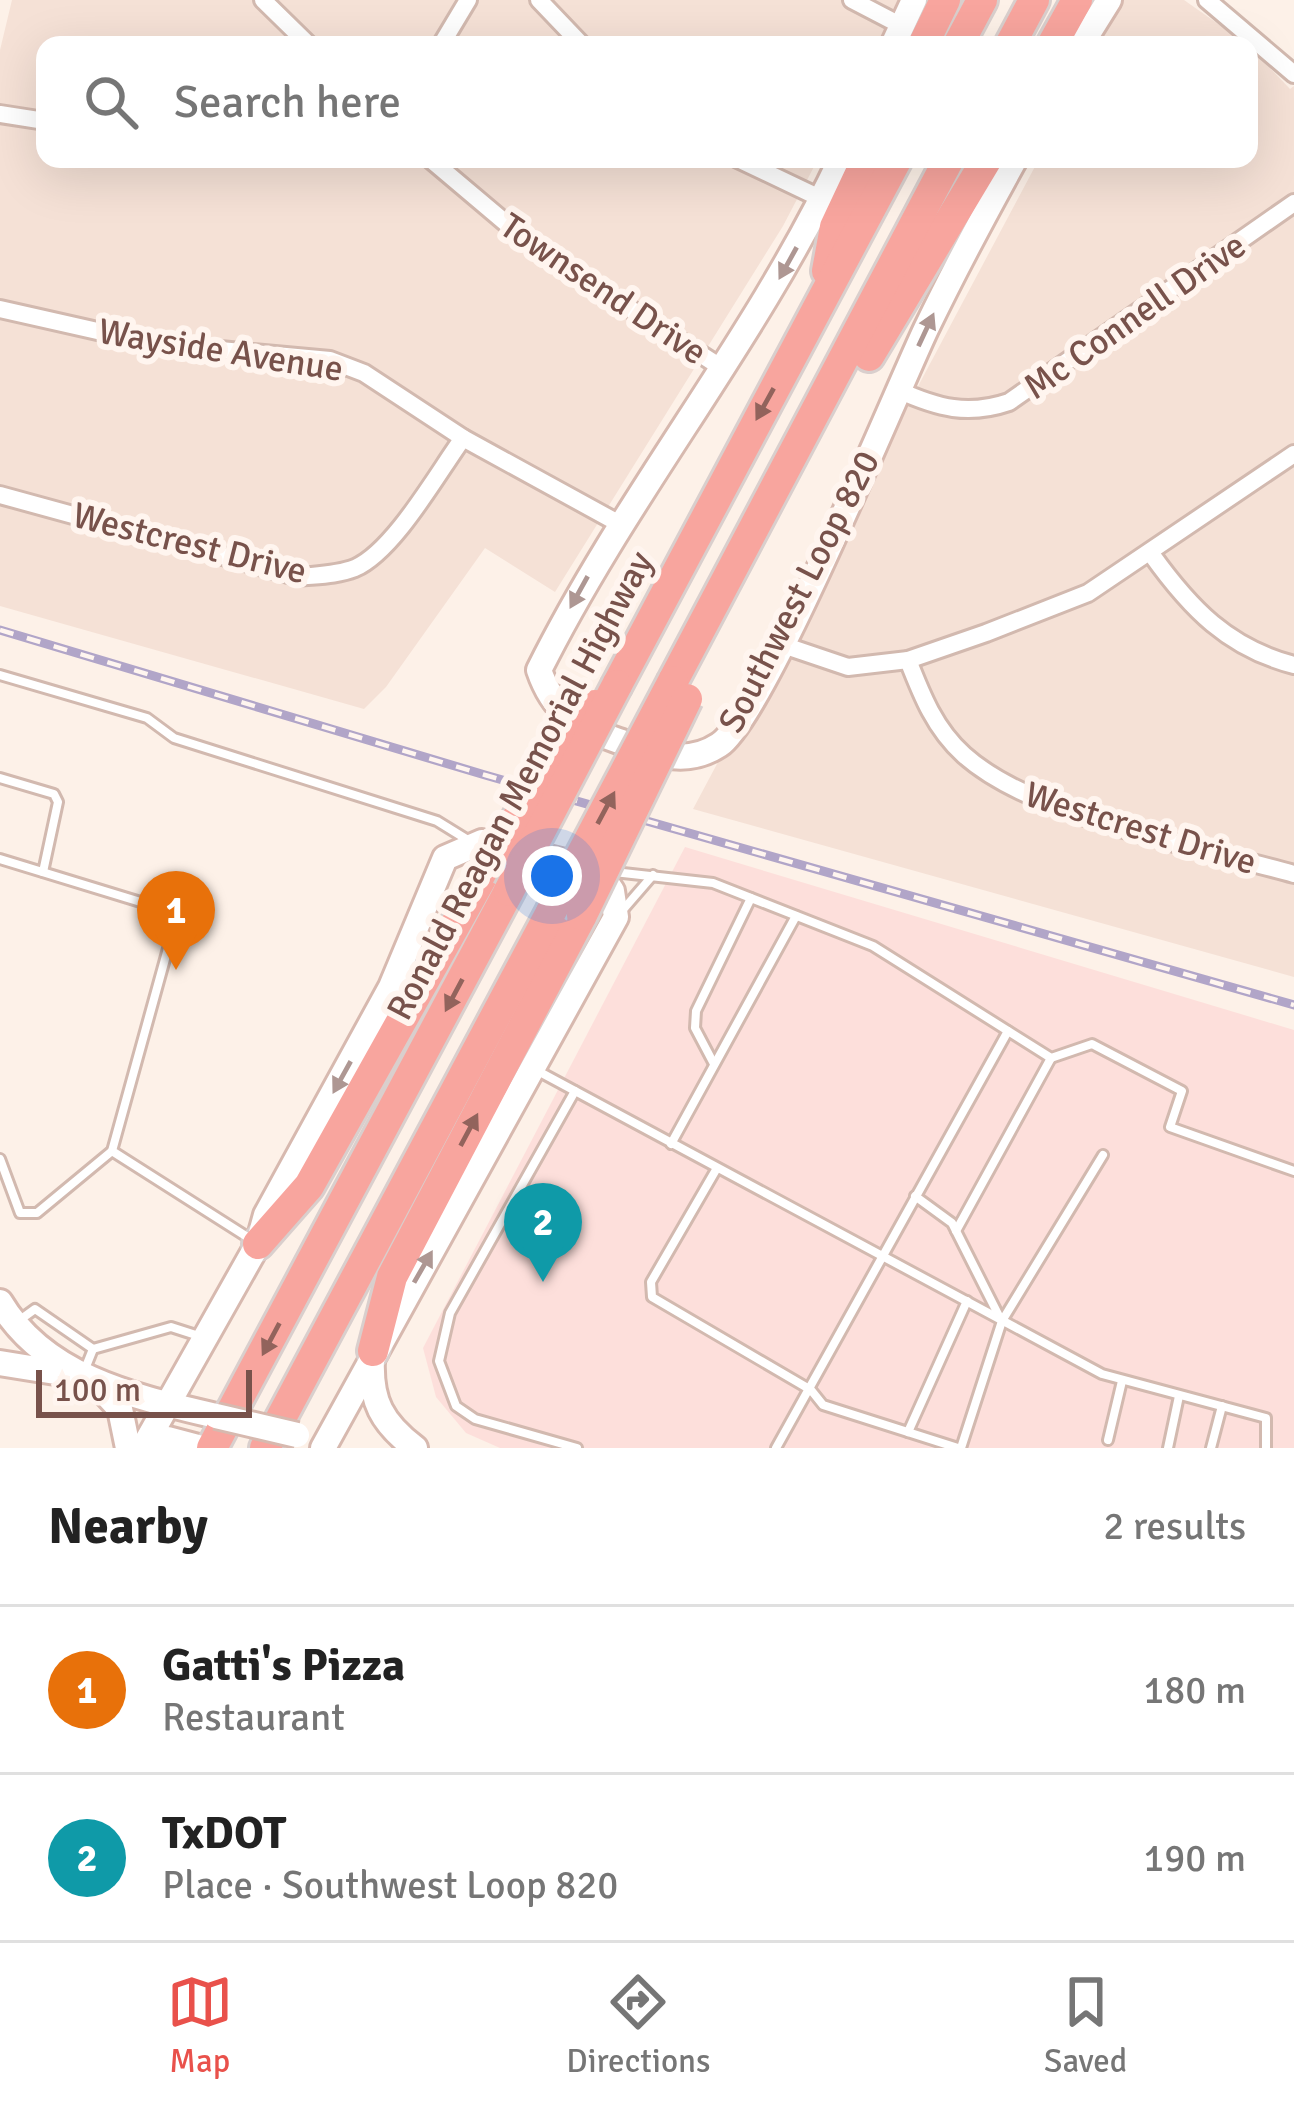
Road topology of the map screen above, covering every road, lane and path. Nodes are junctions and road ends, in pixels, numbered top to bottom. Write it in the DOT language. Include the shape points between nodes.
graph roads {
  1 [pos="263,0"];
  2 [pos="468,0"];
  3 [pos="539,0"];
  4 [pos="852,0"];
  5 [pos="914,0"];
  6 [pos="945,0"];
  7 [pos="982,0"];
  8 [pos="1034,0"];
  9 [pos="1077,0"];
  10 [pos="1108,0"];
  11 [pos="1207,0"];
  12 [pos="300,36"];
  13 [pos="446,36"];
  14 [pos="573,36"];
  15 [pos="902,36"];
  16 [pos="907,36"];
  17 [pos="909,36"];
  18 [pos="963,36"];
  19 [pos="1015,36"];
  20 [pos="1057,36"];
  21 [pos="1087,36"];
  22 [pos="1254,36"];
  23 [pos="1258,39"];
  24 [pos="1291,65"];
  25 [pos="0,114"];
  26 [pos="36,120"];
  27 [pos="441,168"];
  28 [pos="757,168"];
  29 [pos="838,168"];
  30 [pos="863,168"];
  31 [pos="892,168"];
  32 [pos="944,168"];
  33 [pos="983,168"];
  34 [pos="1010,168"];
  35 [pos="822,199"];
  36 [pos="1294,203"];
  37 [pos="822,302"];
  38 [pos="0,309"];
  39 [pos="724,370"];
  40 [pos="838,376"];
  41 [pos="898,390"];
  42 [pos="463,438"];
  43 [pos="1294,454"];
  44 [pos="0,495"];
  45 [pos="618,523"];
  46 [pos="1151,555"];
  47 [pos="780,644"];
  48 [pos="908,660"];
  49 [pos="1294,665"];
  50 [pos="0,675"];
  51 [pos="617,685"];
  52 [pos="0,778"];
  53 [pos="483,854"];
  54 [pos="0,859"];
  55 [pos="598,870"];
  56 [pos="43,872"];
  57 [pos="1294,874"];
  58 [pos="653,875"];
  59 [pos="751,898"];
  60 [pos="567,914"];
  61 [pos="796,916"];
  62 [pos="616,917"];
  63 [pos="1008,1031"];
  64 [pos="1052,1058"];
  65 [pos="714,1064"];
  66 [pos="532,1068"];
  67 [pos="575,1091"];
  68 [pos="671,1144"];
  69 [pos="112,1151"];
  70 [pos="1103,1156"];
  71 [pos="0,1159"];
  72 [pos="716,1168"];
  73 [pos="1294,1171"];
  74 [pos="915,1196"];
  75 [pos="956,1231"];
  76 [pos="258,1244"];
  77 [pos="882,1254"];
  78 [pos="967,1301"];
  79 [pos="5,1321"];
  80 [pos="1002,1321"];
  81 [pos="206,1338"];
  82 [pos="93,1349"];
  83 [pos="373,1352"];
  84 [pos="0,1363"];
  85 [pos="88,1378"];
  86 [pos="1122,1381"];
  87 [pos="811,1390"];
  88 [pos="1180,1396"];
  89 [pos="168,1404"];
  90 [pos="1222,1406"];
  91 [pos="908,1432"];
  92 [pos="1108,1440"];
  93 [pos="146,1445"];
  94 [pos="332,1446"];
  95 [pos="202,1448"];
  96 [pos="212,1448"];
  97 [pos="265,1448"];
  98 [pos="415,1448"];
  99 [pos="577,1448"];
  100 [pos="776,1448"];
  101 [pos="960,1448"];
  102 [pos="1168,1448"];
  103 [pos="1211,1448"];
  104 [pos="1266,1448"];
  1 -- 12 [label="street"];
  2 -- 13 [label="street"];
  3 -- 14 [label="street"];
  4 -- 15 [label="street"];
  5 -- 16 [label="main road"];
  6 -- 17 [label="highway"];
  7 -- 18 [label="highway"];
  8 -- 19 [label="highway"];
  9 -- 20 [label="highway"];
  10 -- 21 [label="main road"];
  11 -- 22 [label="street"];
  23 -- 24 [label="street"];
  25 -- 26 [label="street"];
  27 -- 39 [label="street, Townsend Drive" via="532,246"];
  28 -- 35 [label="street"];
  29 -- 35 [label="main road, Southwest Loop 820"];
  30 -- 37 [label="highway" via="835,227"];
  31 -- 37 [label="highway, Ronald Reagan Memorial Highway"];
  32 -- 40 [label="highway"];
  33 -- 40 [label="highway" via="868,358"];
  41 -- 34 [label="main road, Southwest Loop 820, one-way"];
  35 -- 39 [label="main road, Southwest Loop 820, one-way"];
  36 -- 41 [label="street, Mc Connell Drive" via="1010,402 956,411"];
  37 -- 51 [label="highway, Ronald Reagan Memorial Highway, one-way"];
  38 -- 42 [label="street, Wayside Avenue" via="155,344 330,360"];
  39 -- 45 [label="main road, Southwest Loop 820"];
  60 -- 40 [label="highway, one-way, bridge" via="680,690 699,634"];
  41 -- 47 [label="main road, Southwest Loop 820"];
  42 -- 44 [label="street, Westcrest Drive" via="381,549 333,574 299,577"];
  42 -- 45 [label="street, Wayside Avenue"];
  43 -- 46 [label="street"];
  45 -- 47 [label="main road, Southwest Loop 820, one-way" via="539,670 560,713 670,758 702,755 728,738"];
  46 -- 48 [label="street" via="1088,593"];
  46 -- 49 [label="street" via="1193,612 1246,647"];
  47 -- 48 [label="street" via="848,667"];
  48 -- 57 [label="street, Westcrest Drive" via="945,734 999,781"];
  50 -- 53 [label="lane" via="437,821"];
  51 -- 53 [label="highway, bridge" via="571,729"];
  51 -- 96 [label="highway, Ronald Reagan Memorial Highway, one-way, bridge"];
  52 -- 56 [label="lane" via="47,790 58,802"];
  53 -- 55 [label="main road"];
  53 -- 76 [label="highway" via="309,1186"];
  53 -- 76 [label="main road, one-way" via="445,857 391,987 266,1215"];
  54 -- 56 [label="lane"];
  55 -- 58 [label="lane"];
  55 -- 62 [label="main road"];
  56 -- 69 [label="lane" via="170,911 175,922"];
  58 -- 59 [label="lane"];
  58 -- 62 [label="lane"];
  59 -- 61 [label="lane"];
  59 -- 65 [label="lane" via="696,1011 695,1028"];
  83 -- 60 [label="highway, one-way" via="392,1277"];
  60 -- 97 [label="highway"];
  61 -- 63 [label="lane" via="873,946"];
  61 -- 65 [label="lane"];
  62 -- 66 [label="main road"];
  63 -- 64 [label="lane"];
  63 -- 74 [label="lane"];
  64 -- 73 [label="lane" via="1092,1044 1182,1091 1170,1127"];
  64 -- 75 [label="lane"];
  65 -- 68 [label="lane"];
  66 -- 67 [label="lane"];
  83 -- 66 [label="main road, one-way"];
  67 -- 68 [label="lane"];
  67 -- 99 [label="lane" via="449,1313 439,1361 456,1406 475,1419"];
  68 -- 72 [label="lane"];
  69 -- 71 [label="lane" via="37,1214 14,1205"];
  69 -- 76 [label="lane"];
  70 -- 80 [label="lane"];
  72 -- 77 [label="lane"];
  72 -- 87 [label="lane" via="651,1282 652,1297"];
  74 -- 75 [label="lane"];
  74 -- 77 [label="lane"];
  75 -- 80 [label="lane"];
  76 -- 81 [label="main road"];
  77 -- 78 [label="lane"];
  77 -- 87 [label="lane"];
  78 -- 80 [label="lane"];
  78 -- 91 [label="lane"];
  79 -- 82 [label="lane" via="35,1309"];
  79 -- 85 [label="main road"];
  80 -- 86 [label="lane"];
  80 -- 101 [label="lane"];
  81 -- 82 [label="lane" via="171,1327"];
  81 -- 89 [label="main road"];
  82 -- 85 [label="lane"];
  83 -- 94 [label="main road"];
  83 -- 98 [label="main road" via="371,1388 381,1415"];
  84 -- 85 [label="main road"];
  85 -- 89 [label="main road"];
  85 -- 93 [label="main road"];
  86 -- 88 [label="lane"];
  86 -- 92 [label="lane"];
  87 -- 91 [label="lane" via="823,1406"];
  87 -- 100 [label="lane"];
  88 -- 90 [label="lane"];
  88 -- 102 [label="lane"];
  89 -- 93 [label="main road"];
  89 -- 94 [label="main road, bridge"];
  90 -- 103 [label="lane"];
  90 -- 104 [label="lane" via="1266,1418"];
  91 -- 101 [label="lane"];
  93 -- 95 [label="main road"];
}
